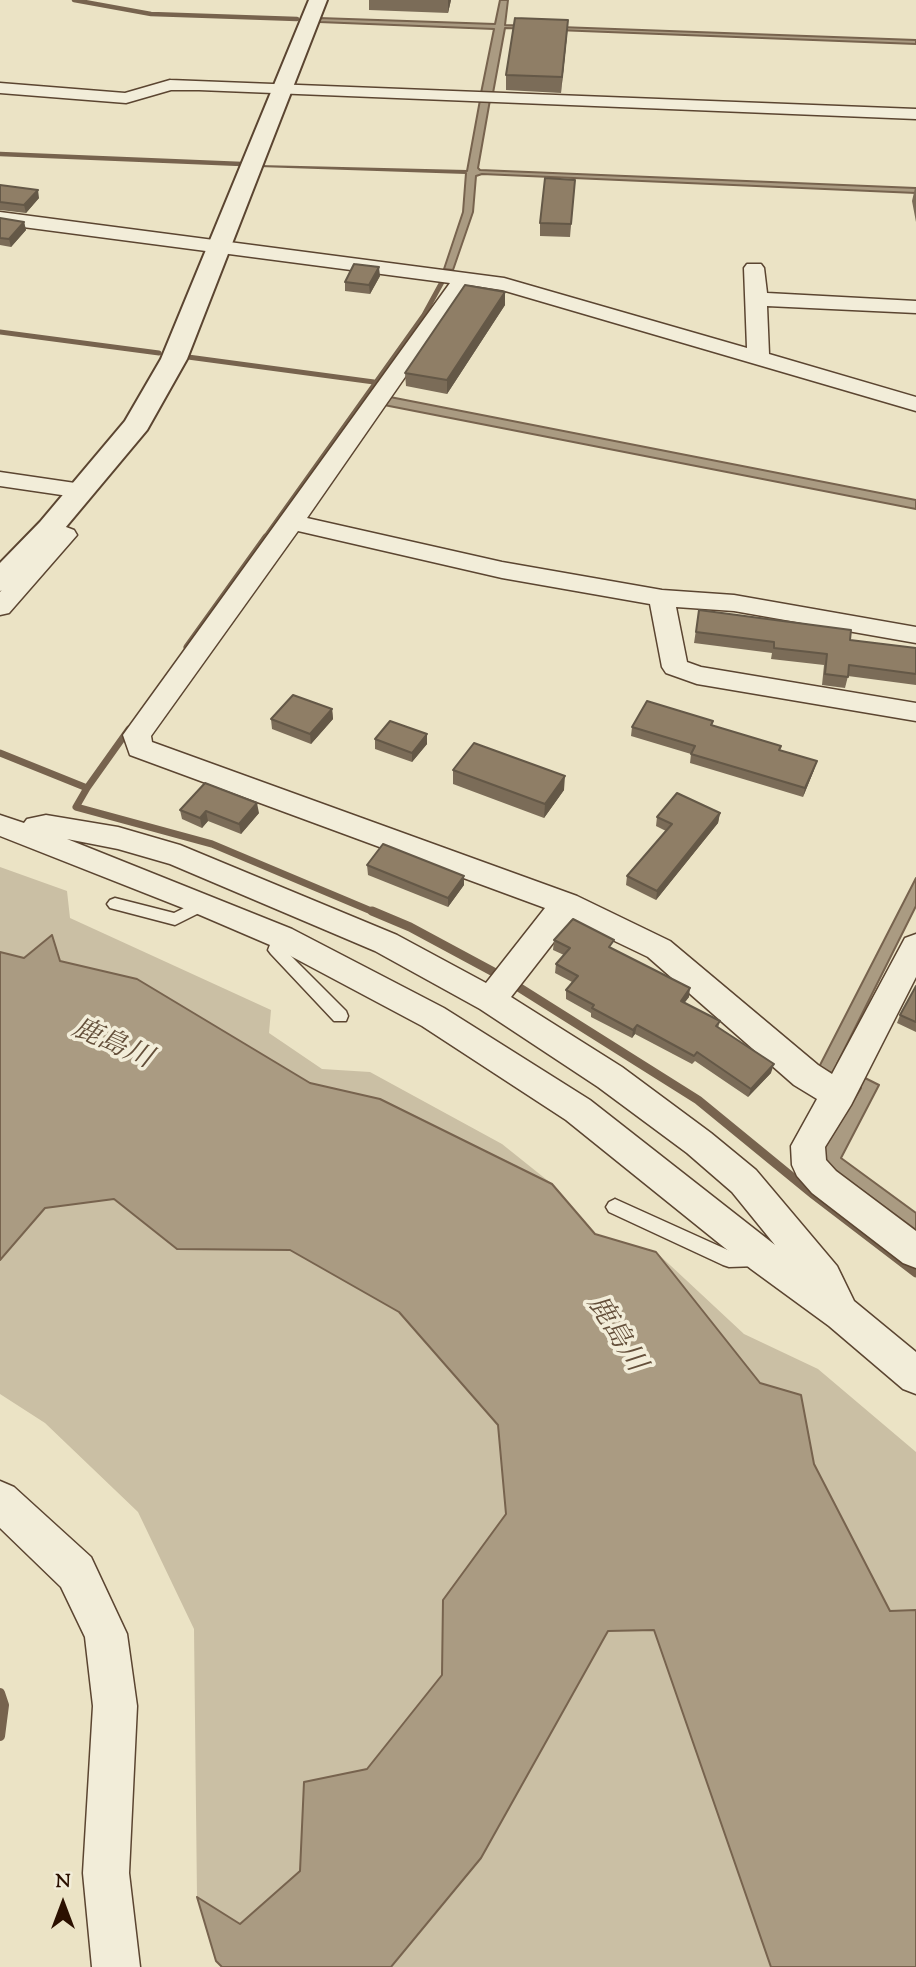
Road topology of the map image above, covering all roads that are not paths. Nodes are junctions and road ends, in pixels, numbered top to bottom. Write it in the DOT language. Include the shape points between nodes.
graph roads {
  1 [pos="318,0"];
  2 [pos="0,88"];
  3 [pos="282,88"];
  4 [pos="916,114"];
  5 [pos="0,218"];
  6 [pos="220,246"];
  7 [pos="754,268"];
  8 [pos="463,279"];
  9 [pos="757,299"];
  10 [pos="916,307"];
  11 [pos="758,357"];
  12 [pos="916,404"];
  13 [pos="0,479"];
  14 [pos="82,491"];
  15 [pos="292,522"];
  16 [pos="50,528"];
  17 [pos="0,581"];
  18 [pos="662,598"];
  19 [pos="0,607"];
  20 [pos="916,635"];
  21 [pos="916,712"];
  22 [pos="5,827"];
  23 [pos="114,904"];
  24 [pos="204,904"];
  25 [pos="566,904"];
  26 [pos="281,937"];
  27 [pos="916,946"];
  28 [pos="502,987"];
  29 [pos="340,1016"];
  30 [pos="845,1082"];
  31 [pos="615,1207"];
  32 [pos="916,1252"];
  33 [pos="764,1258"];
  34 [pos="842,1314"];
  35 [pos="916,1376"];
  36 [pos="0,1501"];
  37 [pos="116,1967"];
  1 -- 3 [label="street"];
  2 -- 3 [label="street" via="126,98 170,85"];
  3 -- 4 [label="street"];
  3 -- 6 [label="street"];
  5 -- 6 [label="street"];
  6 -- 8 [label="street"];
  6 -- 14 [label="street" via="174,359 137,424"];
  7 -- 9 [label="street"];
  8 -- 11 [label="street" via="504,284"];
  8 -- 15 [label="street"];
  9 -- 10 [label="street"];
  9 -- 11 [label="street"];
  11 -- 12 [label="street"];
  13 -- 14 [label="street"];
  14 -- 16 [label="street"];
  15 -- 18 [label="street" via="502,570"];
  15 -- 25 [label="street" via="136,735 141,748"];
  16 -- 17 [label="street"];
  16 -- 19 [label="street" via="65,535"];
  18 -- 20 [label="street" via="734,603"];
  18 -- 21 [label="street" via="675,667 697,675"];
  22 -- 24 [label="street"];
  22 -- 28 [label="street" via="46,825 118,838 180,856"];
  23 -- 24 [label="lane" via="175,919"];
  24 -- 26 [label="street"];
  25 -- 28 [label="street"];
  25 -- 30 [label="street" via="659,948 806,1075"];
  26 -- 29 [label="lane" via="276,950"];
  26 -- 33 [label="street" via="433,1017 578,1111"];
  27 -- 30 [label="street"];
  28 -- 34 [label="street" via="744,1181 824,1278"];
  30 -- 32 [label="street" via="808,1146 809,1165 824,1182"];
  31 -- 33 [label="lane" via="729,1259"];
  33 -- 34 [label="street"];
  34 -- 35 [label="street"];
  36 -- 37 [label="street" via="76,1573 106,1634 115,1706 106,1873"];
}
